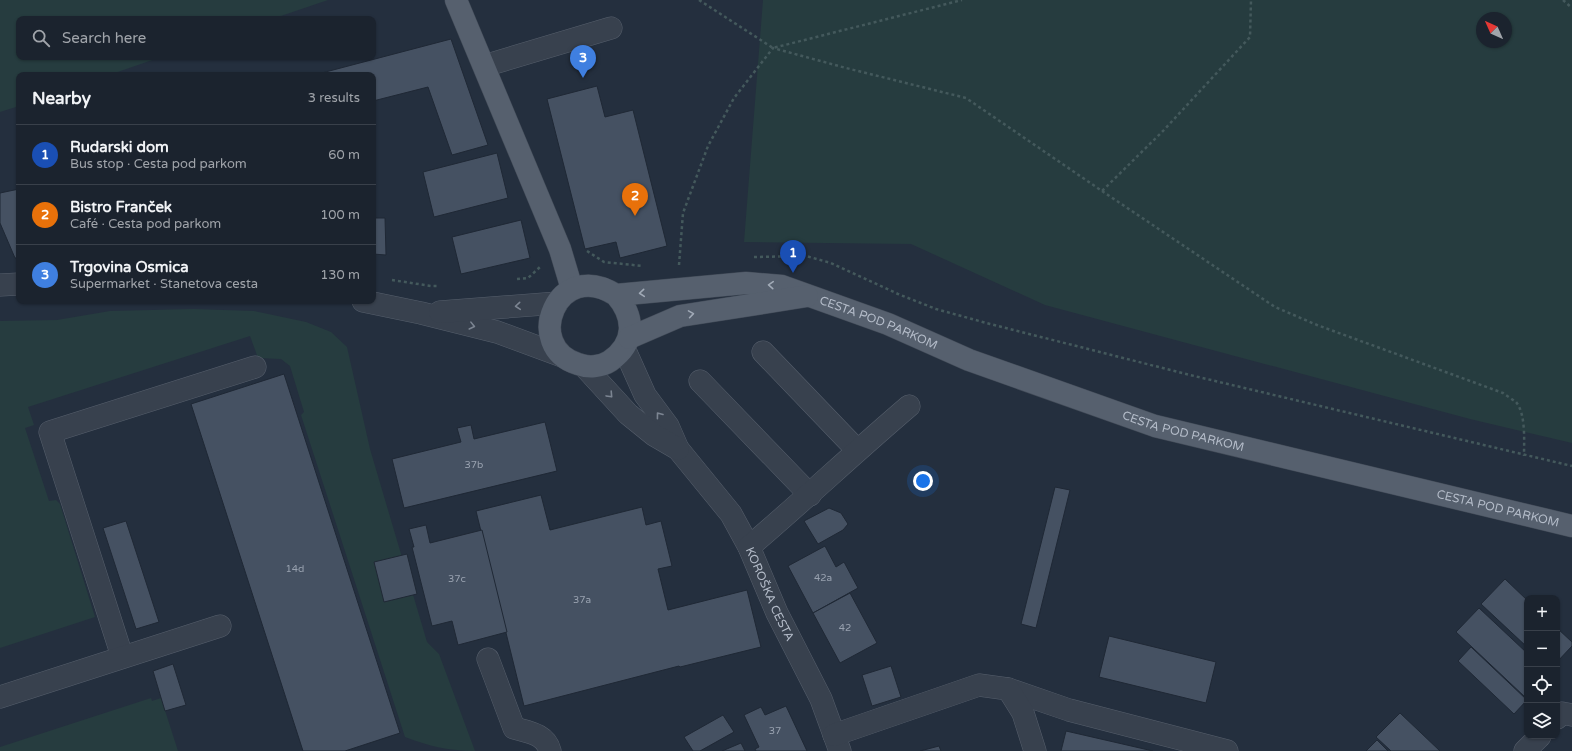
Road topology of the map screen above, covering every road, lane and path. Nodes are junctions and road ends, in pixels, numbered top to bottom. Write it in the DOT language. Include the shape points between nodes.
graph roads {
  1 [pos="458,0"];
  2 [pos="699,0"];
  3 [pos="962,0"];
  4 [pos="1251,0"];
  5 [pos="1563,0"];
  6 [pos="1572,8"];
  7 [pos="612,28"];
  8 [pos="773,48"];
  9 [pos="484,66"];
  10 [pos="1102,191"];
  11 [pos="679,270"];
  12 [pos="16,284"];
  13 [pos="0,285"];
  14 [pos="616,295"];
  15 [pos="565,296"];
  16 [pos="808,296"];
  17 [pos="376,304"];
  18 [pos="421,313"];
  19 [pos="626,343"];
  20 [pos="763,352"];
  21 [pos="562,356"];
  22 [pos="584,366"];
  23 [pos="255,367"];
  24 [pos="700,381"];
  25 [pos="909,406"];
  26 [pos="678,449"];
  27 [pos="857,450"];
  28 [pos="1524,456"];
  29 [pos="810,495"];
  30 [pos="1572,526"];
  31 [pos="749,547"];
  32 [pos="220,626"];
  33 [pos="122,656"];
  34 [pos="488,659"];
  35 [pos="1008,689"];
  36 [pos="0,696"];
  37 [pos="1560,715"];
  38 [pos="1572,715"];
  39 [pos="1537,739"];
  40 [pos="837,743"];
  41 [pos="550,751"];
  42 [pos="1035,751"];
  43 [pos="1227,751"];
  44 [pos="1525,751"];
  1 -- 9 [label="main road"];
  2 -- 8 [label="path"];
  3 -- 8 [label="path"];
  4 -- 10 [label="path" via="1250,37 1163,131"];
  5 -- 6 [label="path"];
  7 -- 9 [label="street"];
  8 -- 10 [label="path" via="966,98"];
  8 -- 11 [label="path" via="734,98 708,146 683,213"];
  9 -- 15 [label="main road" via="560,249"];
  10 -- 28 [label="path" via="1275,307 1317,325 1503,393 1516,403 1521,413"];
  12 -- 13 [label="street"];
  14 -- 15 [label="main road" via="607,289 584,286"];
  16 -- 14 [label="main road, CESTA POD PARKOM, one-way" via="782,286 746,283"];
  14 -- 19 [label="main road" via="629,315 630,326"];
  15 -- 18 [label="street, one-way"];
  15 -- 21 [label="main road" via="550,317 550,334 554,346"];
  19 -- 16 [label="main road, one-way" via="680,316"];
  16 -- 30 [label="main road, CESTA POD PARKOM" via="888,324 969,360 1155,426"];
  17 -- 18 [label="street"];
  18 -- 21 [label="street, one-way" via="497,332"];
  19 -- 22 [label="main road" via="607,363"];
  26 -- 19 [label="street, one-way" via="668,426 645,395"];
  20 -- 27 [label="street"];
  21 -- 22 [label="main road" via="572,363"];
  22 -- 26 [label="street, one-way" via="628,414 654,435"];
  23 -- 33 [label="street" via="50,432"];
  24 -- 29 [label="street"];
  25 -- 27 [label="street"];
  26 -- 31 [label="street, KOROŠKA CESTA" via="731,514"];
  27 -- 29 [label="street"];
  29 -- 31 [label="street"];
  31 -- 40 [label="street, KOROŠKA CESTA" via="777,613 821,699"];
  32 -- 33 [label="street"];
  33 -- 36 [label="street"];
  34 -- 41 [label="street" via="514,728 537,734"];
  35 -- 40 [label="street" via="979,685"];
  35 -- 42 [label="street" via="1023,713"];
  35 -- 43 [label="street" via="1069,710"];
  37 -- 38 [label="street"];
  39 -- 44 [label="street"];
}
